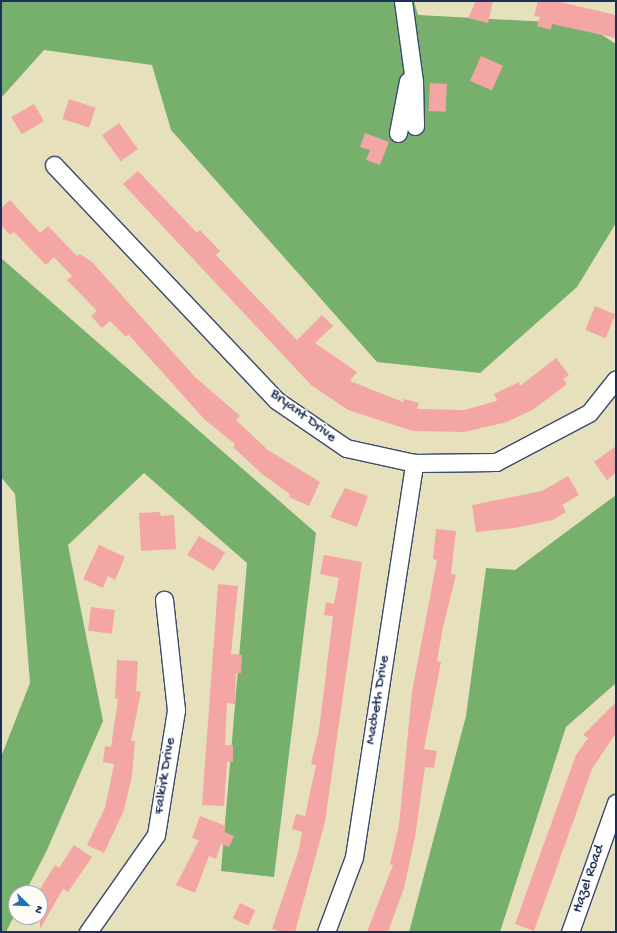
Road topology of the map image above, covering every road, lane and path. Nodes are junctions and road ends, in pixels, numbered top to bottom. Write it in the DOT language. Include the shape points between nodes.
graph roads {
  1 [pos="403,1"];
  2 [pos="413,72"];
  3 [pos="415,126"];
  4 [pos="398,133"];
  5 [pos="54,165"];
  6 [pos="616,379"];
  7 [pos="414,463"];
  8 [pos="164,600"];
  9 [pos="616,803"];
  10 [pos="88,932"];
  11 [pos="326,932"];
  12 [pos="570,932"];
  1 -- 2 [label="street"];
  2 -- 3 [label="street"];
  2 -- 4 [label="street" via="405,86"];
  5 -- 7 [label="street, Bryant Drive" via="276,400 346,448"];
  6 -- 7 [label="street, Bryant Drive" via="589,413 496,462"];
  7 -- 11 [label="street, Macbeth Drive" via="354,857"];
  8 -- 10 [label="street, Falkirk Drive" via="176,710 156,835"];
  9 -- 12 [label="street, Hazel Road"];
}
